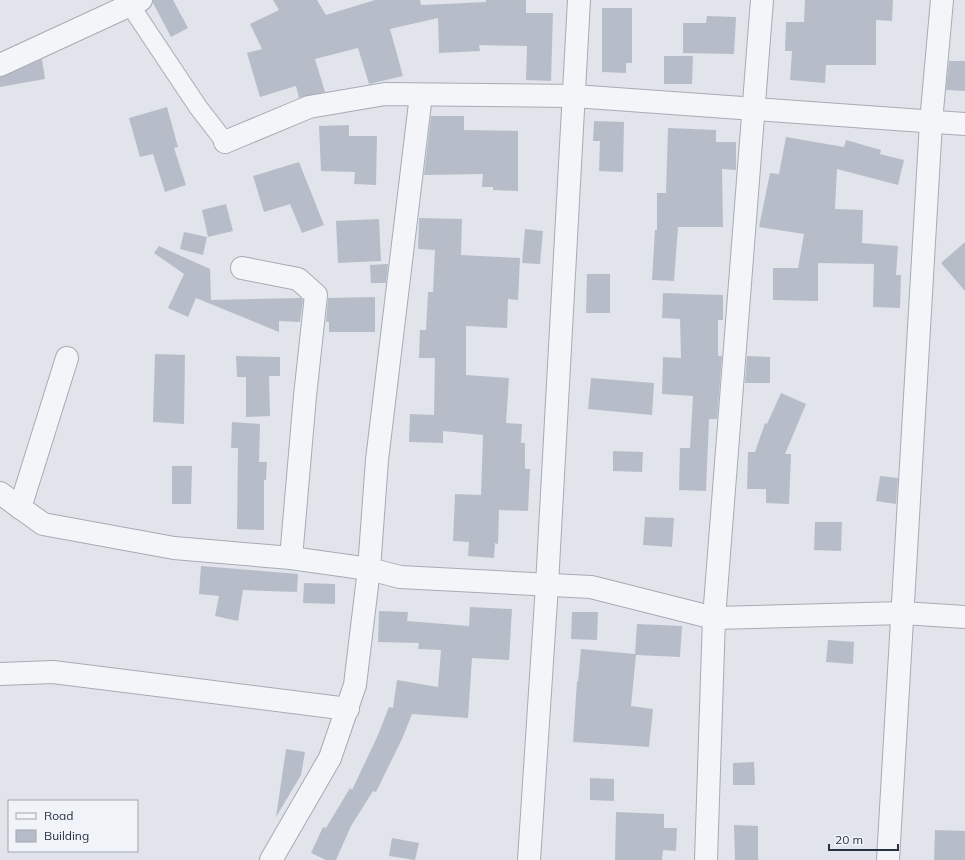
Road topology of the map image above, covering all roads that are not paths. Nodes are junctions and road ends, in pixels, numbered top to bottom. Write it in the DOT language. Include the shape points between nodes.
graph roads {
  1 [pos="579,0"];
  2 [pos="762,0"];
  3 [pos="942,0"];
  4 [pos="132,2"];
  5 [pos="0,65"];
  6 [pos="421,95"];
  7 [pos="574,96"];
  8 [pos="753,109"];
  9 [pos="931,122"];
  10 [pos="965,124"];
  11 [pos="225,142"];
  12 [pos="242,268"];
  13 [pos="67,358"];
  14 [pos="0,493"];
  15 [pos="20,508"];
  16 [pos="292,558"];
  17 [pos="369,569"];
  18 [pos="547,585"];
  19 [pos="903,613"];
  20 [pos="965,617"];
  21 [pos="714,618"];
  22 [pos="0,674"];
  23 [pos="348,708"];
  24 [pos="271,860"];
  25 [pos="529,860"];
  26 [pos="706,860"];
  27 [pos="888,860"];
  1 -- 7 [label="street"];
  2 -- 8 [label="street"];
  3 -- 9 [label="street"];
  4 -- 5 [label="street"];
  4 -- 11 [label="street" via="198,107"];
  6 -- 7 [label="street"];
  6 -- 11 [label="street" via="385,94 309,107"];
  6 -- 17 [label="street" via="376,460"];
  7 -- 8 [label="street"];
  7 -- 18 [label="street"];
  8 -- 9 [label="street"];
  8 -- 21 [label="street"];
  9 -- 10 [label="street"];
  9 -- 19 [label="street"];
  12 -- 16 [label="street" via="298,279 316,295"];
  13 -- 15 [label="street"];
  14 -- 15 [label="street"];
  15 -- 16 [label="street" via="43,524 174,548"];
  16 -- 17 [label="street"];
  17 -- 18 [label="street" via="400,577"];
  17 -- 23 [label="street" via="356,684"];
  18 -- 21 [label="street" via="591,587"];
  18 -- 25 [label="street"];
  19 -- 20 [label="street"];
  19 -- 21 [label="street"];
  19 -- 27 [label="street"];
  21 -- 26 [label="street"];
  22 -- 23 [label="street" via="53,672"];
  23 -- 24 [label="street" via="330,758"];
}
